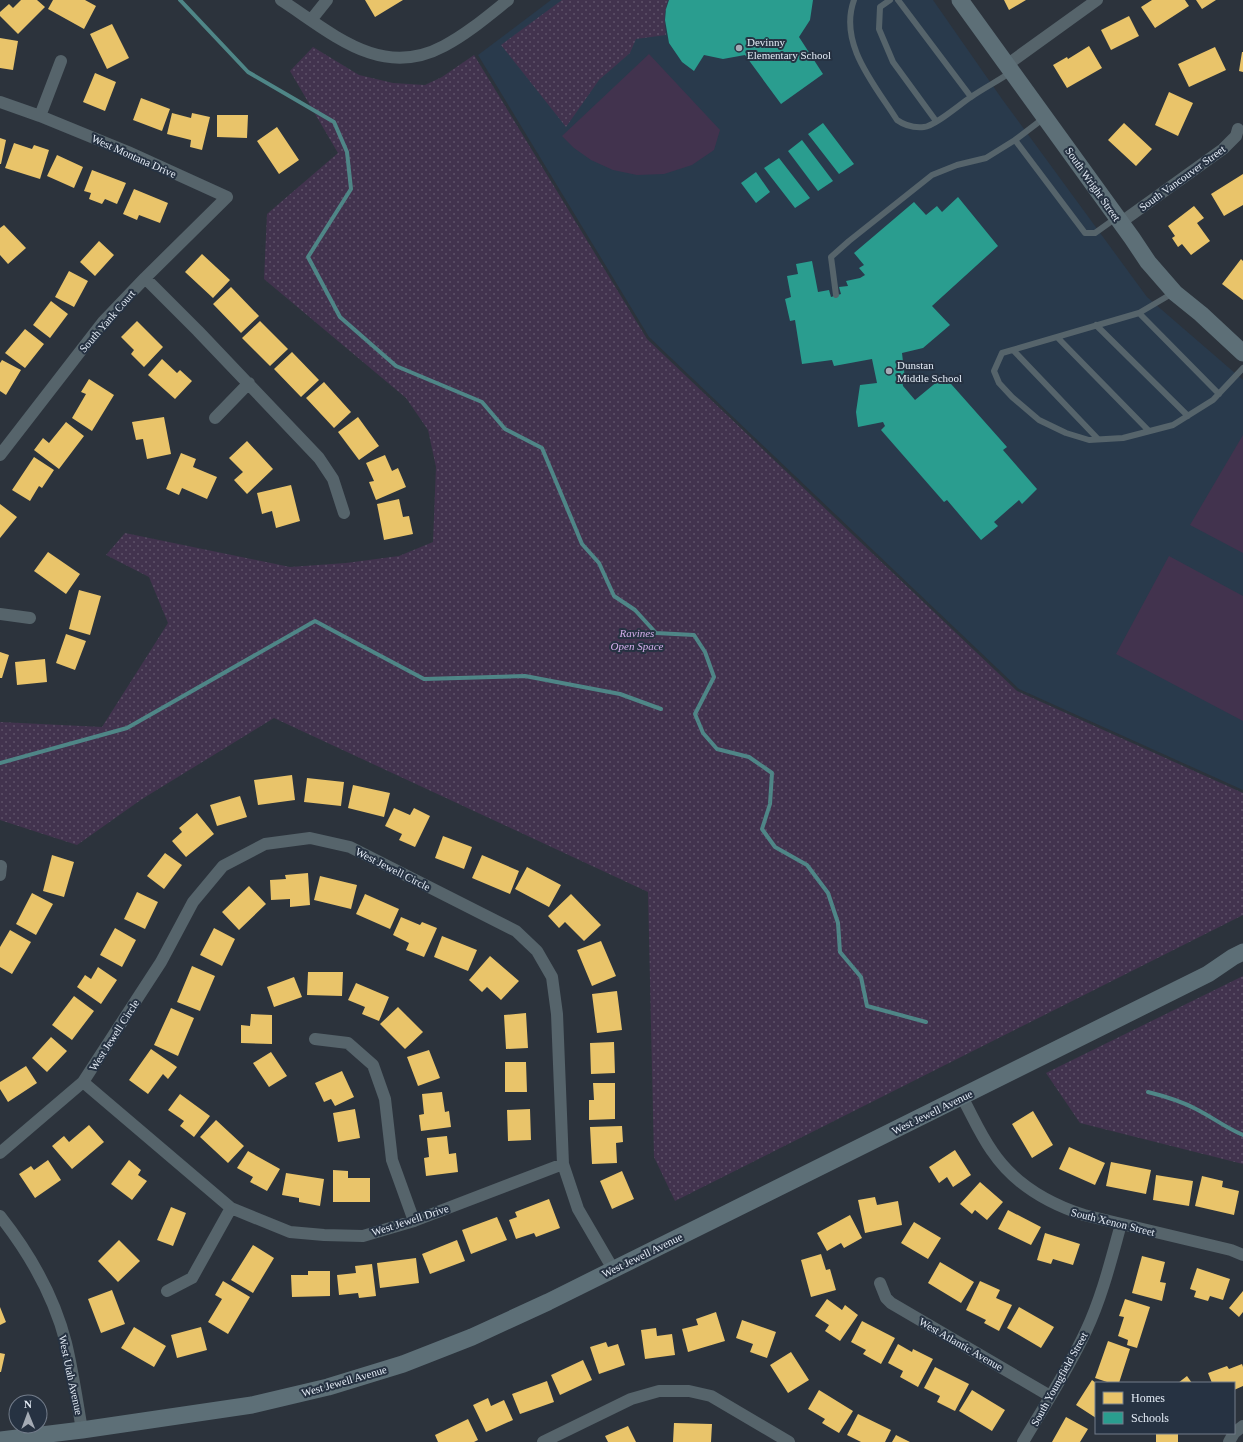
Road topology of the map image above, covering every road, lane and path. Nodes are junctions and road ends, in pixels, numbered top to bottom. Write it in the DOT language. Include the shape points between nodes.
graph roads {
  1 [pos="281,0"];
  2 [pos="327,0"];
  3 [pos="508,0"];
  4 [pos="854,0"];
  5 [pos="890,0"];
  6 [pos="898,0"];
  7 [pos="960,0"];
  8 [pos="1097,0"];
  9 [pos="311,20"];
  10 [pos="61,61"];
  11 [pos="1010,68"];
  12 [pos="971,97"];
  13 [pos="0,102"];
  14 [pos="40,116"];
  15 [pos="1045,117"];
  16 [pos="936,122"];
  17 [pos="1238,129"];
  18 [pos="1015,140"];
  19 [pos="227,197"];
  20 [pos="1118,220"];
  21 [pos="145,278"];
  22 [pos="1174,293"];
  23 [pos="836,295"];
  24 [pos="1139,313"];
  25 [pos="1096,325"];
  26 [pos="1057,337"];
  27 [pos="1013,350"];
  28 [pos="1243,352"];
  29 [pos="1243,368"];
  30 [pos="249,383"];
  31 [pos="1219,394"];
  32 [pos="1188,416"];
  33 [pos="215,418"];
  34 [pos="1149,431"];
  35 [pos="1098,439"];
  36 [pos="0,455"];
  37 [pos="344,513"];
  38 [pos="0,614"];
  39 [pos="30,618"];
  40 [pos="1243,952"];
  41 [pos="315,1039"];
  42 [pos="83,1082"];
  43 [pos="962,1097"];
  44 [pos="0,1153"];
  45 [pos="564,1164"];
  46 [pos="231,1208"];
  47 [pos="0,1216"];
  48 [pos="414,1221"];
  49 [pos="1121,1224"];
  50 [pos="1243,1255"];
  51 [pos="613,1269"];
  52 [pos="880,1283"];
  53 [pos="167,1292"];
  54 [pos="1050,1396"];
  55 [pos="1243,1426"];
  56 [pos="1235,1433"];
  57 [pos="83,1436"];
  58 [pos="567,1437"];
  59 [pos="0,1440"];
  60 [pos="543,1442"];
  61 [pos="790,1442"];
  62 [pos="1023,1442"];
  1 -- 9 [label="street"];
  2 -- 9 [label="street"];
  3 -- 9 [label="street" via="444,47 402,59 379,56 356,48"];
  4 -- 16 [label="lane" via="849,28 854,48 868,76 897,120 915,127 925,127"];
  5 -- 16 [label="lane" via="880,7 879,29 894,62"];
  6 -- 12 [label="lane"];
  7 -- 11 [label="main road, South Wright Street"];
  8 -- 11 [label="street"];
  10 -- 14 [label="street"];
  11 -- 12 [label="lane"];
  11 -- 15 [label="main road, South Wright Street"];
  12 -- 16 [label="lane"];
  13 -- 14 [label="street, West Montana Drive"];
  14 -- 19 [label="street, West Montana Drive"];
  15 -- 18 [label="lane"];
  15 -- 20 [label="main road, South Wright Street"];
  17 -- 20 [label="street, South Vancouver Street" via="1236,136 1223,149"];
  18 -- 20 [label="lane" via="1085,233 1095,233"];
  18 -- 23 [label="lane" via="986,158 957,164 932,175 849,241 831,257"];
  19 -- 21 [label="street, South Yank Court"];
  20 -- 22 [label="main road, South Wright Street"];
  21 -- 30 [label="street"];
  21 -- 36 [label="street, South Yank Court" via="98,328"];
  22 -- 24 [label="lane"];
  22 -- 28 [label="main road, South Wright Street"];
  24 -- 25 [label="lane"];
  24 -- 31 [label="lane"];
  25 -- 26 [label="lane"];
  25 -- 32 [label="lane"];
  26 -- 27 [label="lane"];
  26 -- 34 [label="lane"];
  27 -- 35 [label="lane"];
  27 -- 35 [label="lane" via="1002,353 994,371 999,383 1012,398 1040,420 1066,433 1089,440"];
  29 -- 31 [label="lane"];
  30 -- 33 [label="street"];
  30 -- 37 [label="street" via="319,458 333,479"];
  31 -- 32 [label="lane"];
  32 -- 34 [label="lane" via="1173,425"];
  34 -- 35 [label="lane" via="1123,438"];
  38 -- 39 [label="street"];
  40 -- 43 [label="main road, West Jewell Avenue" via="1208,974"];
  41 -- 48 [label="street" via="348,1043 373,1065 385,1099 392,1160"];
  42 -- 44 [label="street, West Jewell Circle"];
  42 -- 45 [label="street, West Jewell Circle" via="161,962 193,902 223,866 265,844 310,838 350,847 516,932 537,951 552,977 557,1014"];
  42 -- 46 [label="street, West Jewell Drive"];
  43 -- 49 [label="street, South Xenon Street" via="992,1151 1023,1185 1066,1210"];
  43 -- 51 [label="main road, West Jewell Avenue"];
  45 -- 48 [label="street, West Jewell Drive"];
  45 -- 51 [label="street, West Jewell Circle" via="578,1209"];
  46 -- 48 [label="street, West Jewell Drive" via="290,1232 324,1235 363,1236"];
  46 -- 53 [label="street" via="192,1278"];
  47 -- 57 [label="street, West Utah Avenue" via="30,1258 52,1302 69,1354"];
  49 -- 50 [label="street, South Xenon Street"];
  49 -- 54 [label="street, South Youngfield Street" via="1093,1314 1071,1362"];
  51 -- 57 [label="main road, West Jewell Avenue" via="472,1337 395,1366 252,1405 169,1418"];
  52 -- 54 [label="street, West Atlantic Avenue" via="891,1303"];
  54 -- 62 [label="street, South Youngfield Street"];
  55 -- 56 [label="street"];
  57 -- 59 [label="main road, West Jewell Avenue"];
  58 -- 60 [label="street"];
  58 -- 61 [label="street" via="632,1399 658,1391 688,1391 711,1396"];
}
